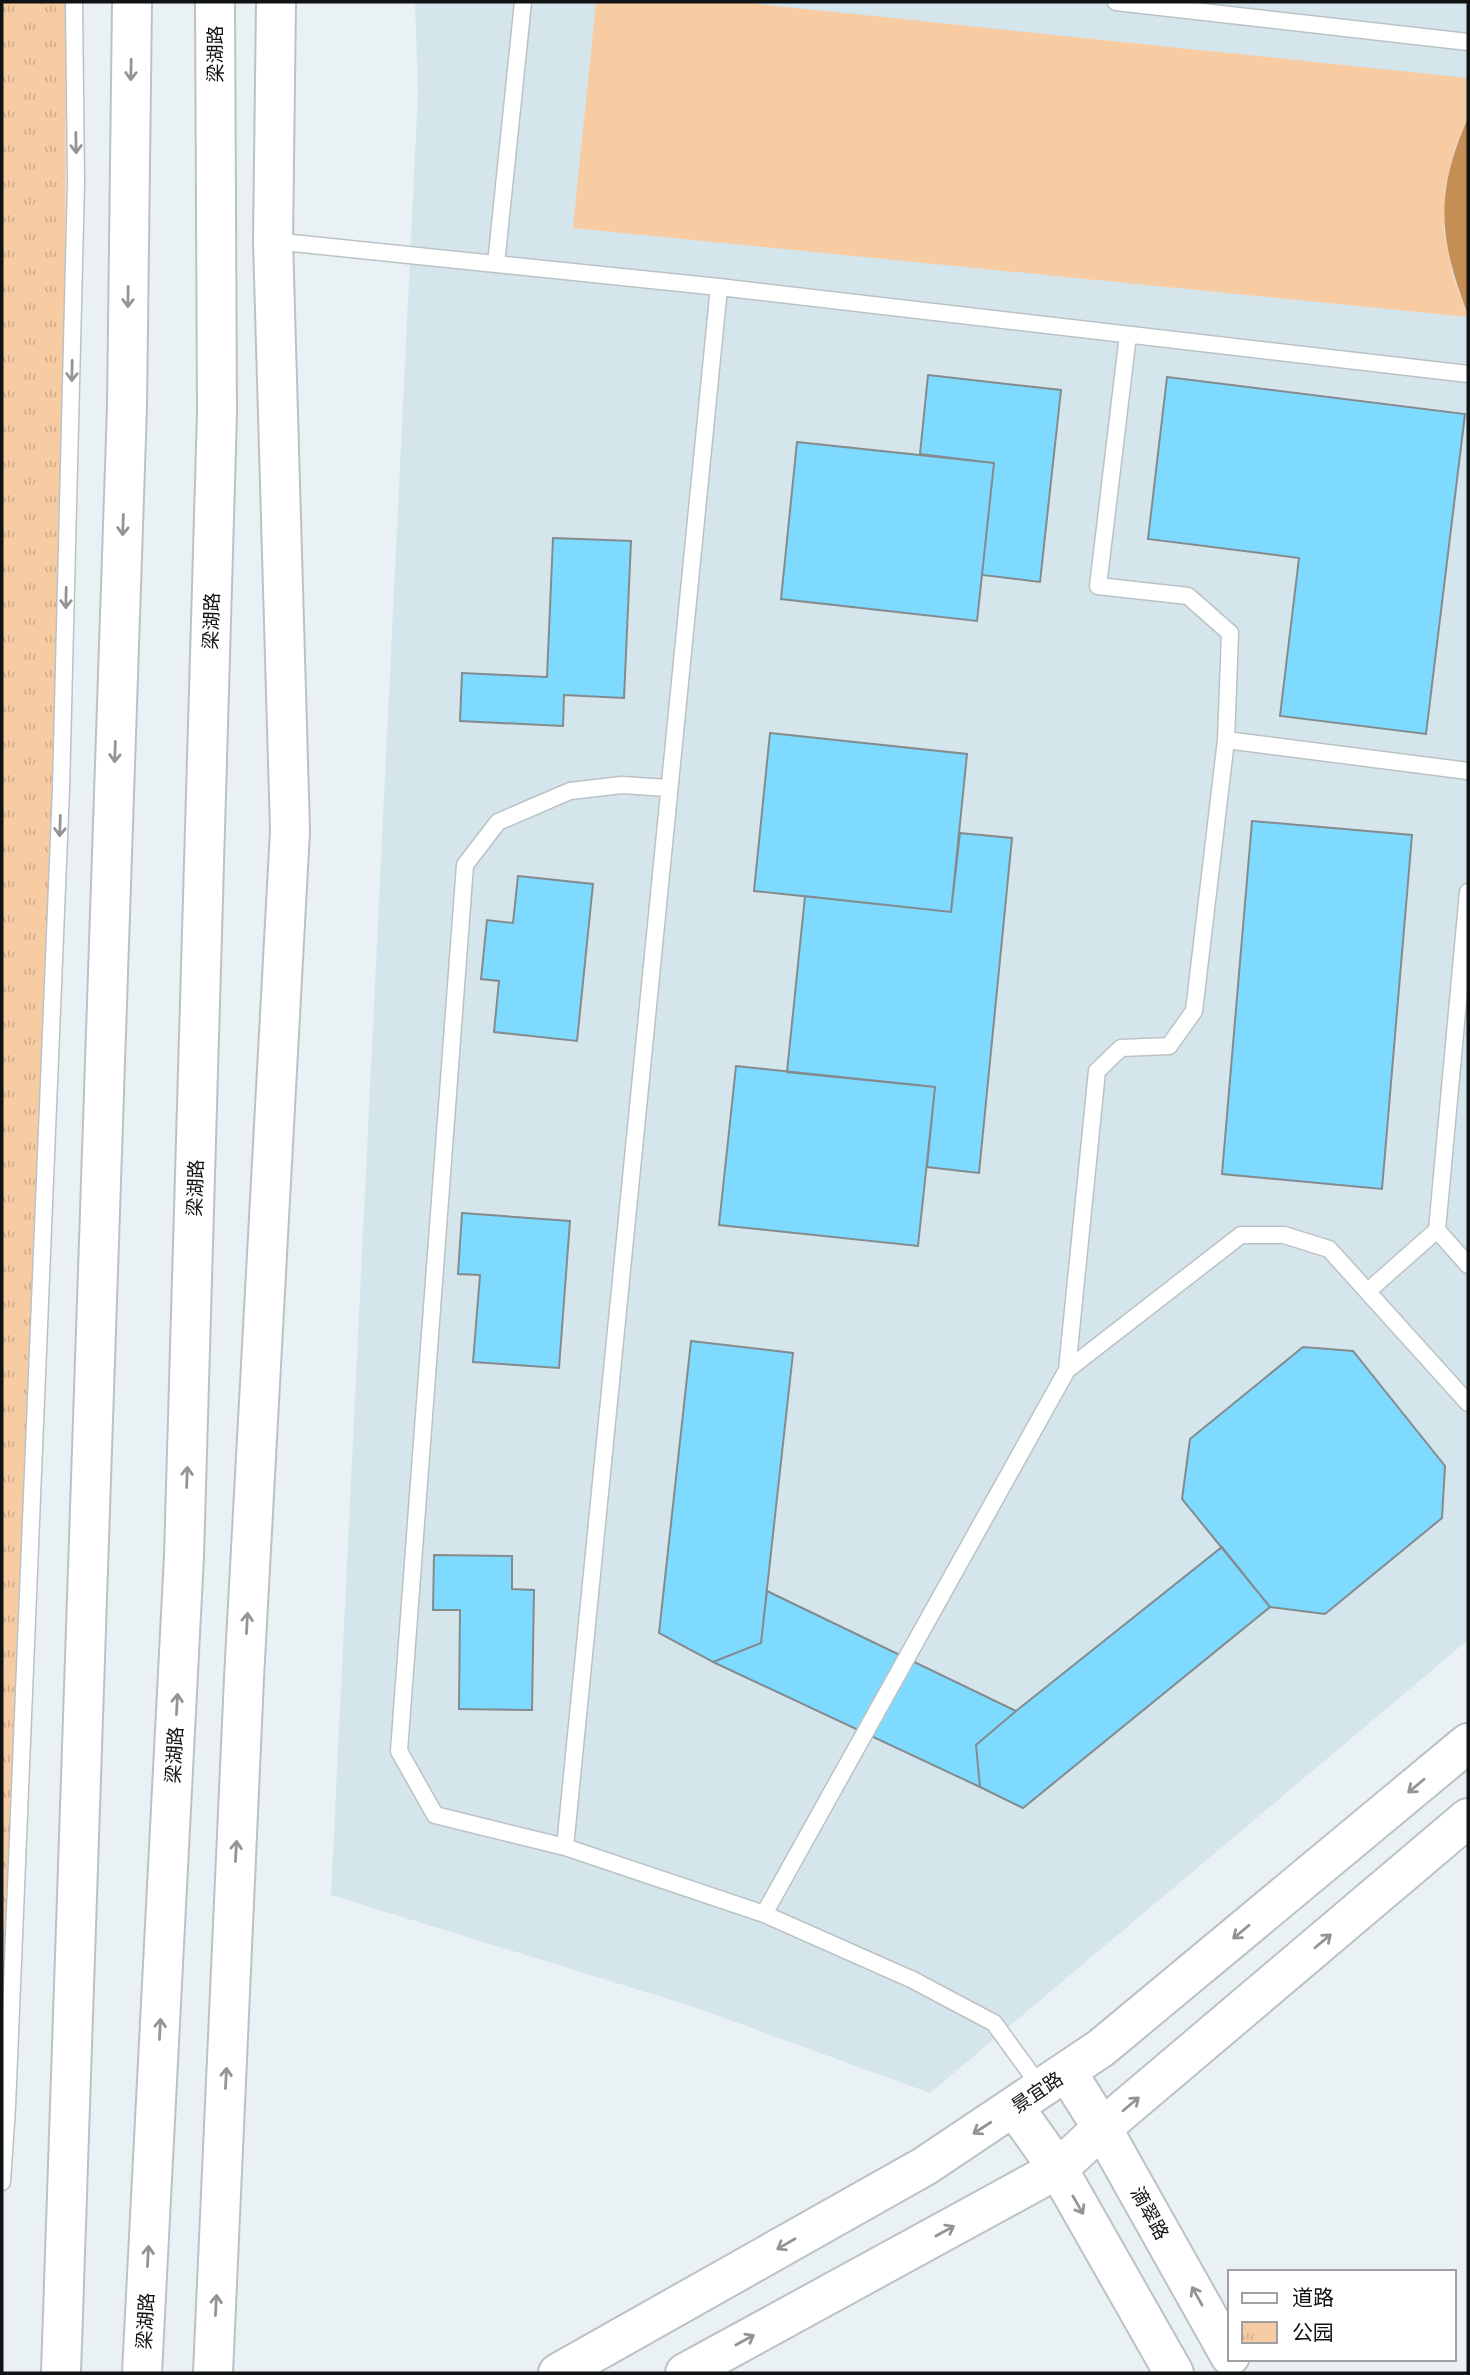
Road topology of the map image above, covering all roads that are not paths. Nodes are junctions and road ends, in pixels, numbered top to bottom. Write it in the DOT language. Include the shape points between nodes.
graph roads {
  1 [pos="74,2"];
  2 [pos="131,2"];
  3 [pos="215,2"];
  4 [pos="276,2"];
  5 [pos="523,2"];
  6 [pos="1116,2"];
  7 [pos="1158,4"];
  8 [pos="1468,42"];
  9 [pos="273,242"];
  10 [pos="496,264"];
  11 [pos="719,287"];
  12 [pos="1128,335"];
  13 [pos="1468,374"];
  14 [pos="1226,740"];
  15 [pos="1468,771"];
  16 [pos="668,788"];
  17 [pos="1468,892"];
  18 [pos="1437,1230"];
  19 [pos="1468,1265"];
  20 [pos="1368,1291"];
  21 [pos="1067,1370"];
  22 [pos="1468,1403"];
  23 [pos="1468,1743"];
  24 [pos="1468,1818"];
  25 [pos="565,1846"];
  26 [pos="764,1914"];
  27 [pos="1041,2089"];
  28 [pos="1102,2128"];
  29 [pos="1058,2169"];
  30 [pos="2,2182"];
  31 [pos="1228,2353"];
  32 [pos="61,2373"];
  33 [pos="142,2373"];
  34 [pos="213,2373"];
  35 [pos="558,2373"];
  36 [pos="685,2373"];
  37 [pos="1174,2373"];
  1 -- 30 [label="lane, one-way" via="76,182 61,789"];
  2 -- 32 [label="main road, one-way" via="127,407"];
  33 -- 3 [label="main road, 梁湖路, one-way" via="184,1556 217,413"];
  4 -- 9 [label="main road"];
  5 -- 10 [label="lane"];
  6 -- 7 [label="lane"];
  7 -- 8 [label="lane"];
  9 -- 10 [label="lane"];
  34 -- 9 [label="main road, one-way" via="243,1692 290,831"];
  10 -- 11 [label="lane"];
  11 -- 12 [label="lane"];
  11 -- 16 [label="lane"];
  12 -- 13 [label="lane"];
  12 -- 14 [label="lane" via="1098,586 1188,596 1230,633"];
  14 -- 15 [label="lane"];
  14 -- 21 [label="lane" via="1194,1011 1169,1046 1121,1048 1097,1071"];
  16 -- 25 [label="lane"];
  16 -- 25 [label="lane" via="622,785 570,791 498,822 465,865 399,1751 435,1815"];
  17 -- 18 [label="lane"];
  18 -- 19 [label="lane"];
  18 -- 20 [label="lane"];
  20 -- 21 [label="lane" via="1329,1250 1284,1235 1241,1235"];
  20 -- 22 [label="lane"];
  21 -- 26 [label="lane"];
  23 -- 27 [label="main road, 景宜路, one-way" via="1101,2048"];
  28 -- 24 [label="main road, one-way"];
  25 -- 26 [label="lane"];
  26 -- 27 [label="lane" via="913,1980 994,2023"];
  27 -- 28 [label="main road, 滴翠路"];
  27 -- 29 [label="main road"];
  27 -- 35 [label="main road, 景宜路, one-way" via="925,2166"];
  28 -- 29 [label="main road"];
  31 -- 28 [label="main road, 滴翠路, one-way"];
  36 -- 29 [label="main road, one-way"];
  29 -- 37 [label="main road, one-way"];
}
